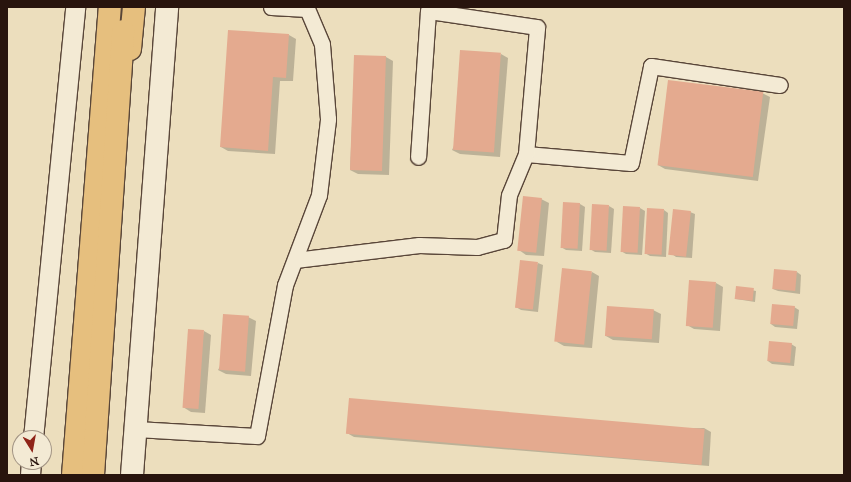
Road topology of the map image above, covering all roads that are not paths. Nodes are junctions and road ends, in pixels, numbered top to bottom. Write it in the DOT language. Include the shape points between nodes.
graph roads {
  1 [pos="75,7"];
  2 [pos="102,7"];
  3 [pos="110,7"];
  4 [pos="124,7"];
  5 [pos="134,7"];
  6 [pos="167,7"];
  7 [pos="271,7"];
  8 [pos="780,85"];
  9 [pos="526,154"];
  10 [pos="418,157"];
  11 [pos="105,182"];
  12 [pos="295,260"];
  13 [pos="135,429"];
  14 [pos="34,430"];
  15 [pos="73,475"];
  16 [pos="93,475"];
  17 [pos="132,475"];
  1 -- 14 [label="street"];
  2 -- 11 [label="main road" via="99,53"];
  3 -- 11 [label="main road"];
  4 -- 11 [label="main road"];
  5 -- 11 [label="main road"];
  6 -- 13 [label="main road"];
  7 -- 12 [label="street" via="307,9 322,44 328,119 319,195"];
  8 -- 9 [label="street" via="651,66 631,162"];
  9 -- 10 [label="street" via="537,27 428,10"];
  9 -- 12 [label="street" via="509,195 504,240 477,247 419,245"];
  11 -- 15 [label="main road"];
  11 -- 16 [label="main road"];
  12 -- 13 [label="street" via="285,285 257,436"];
  13 -- 17 [label="main road"];
}
